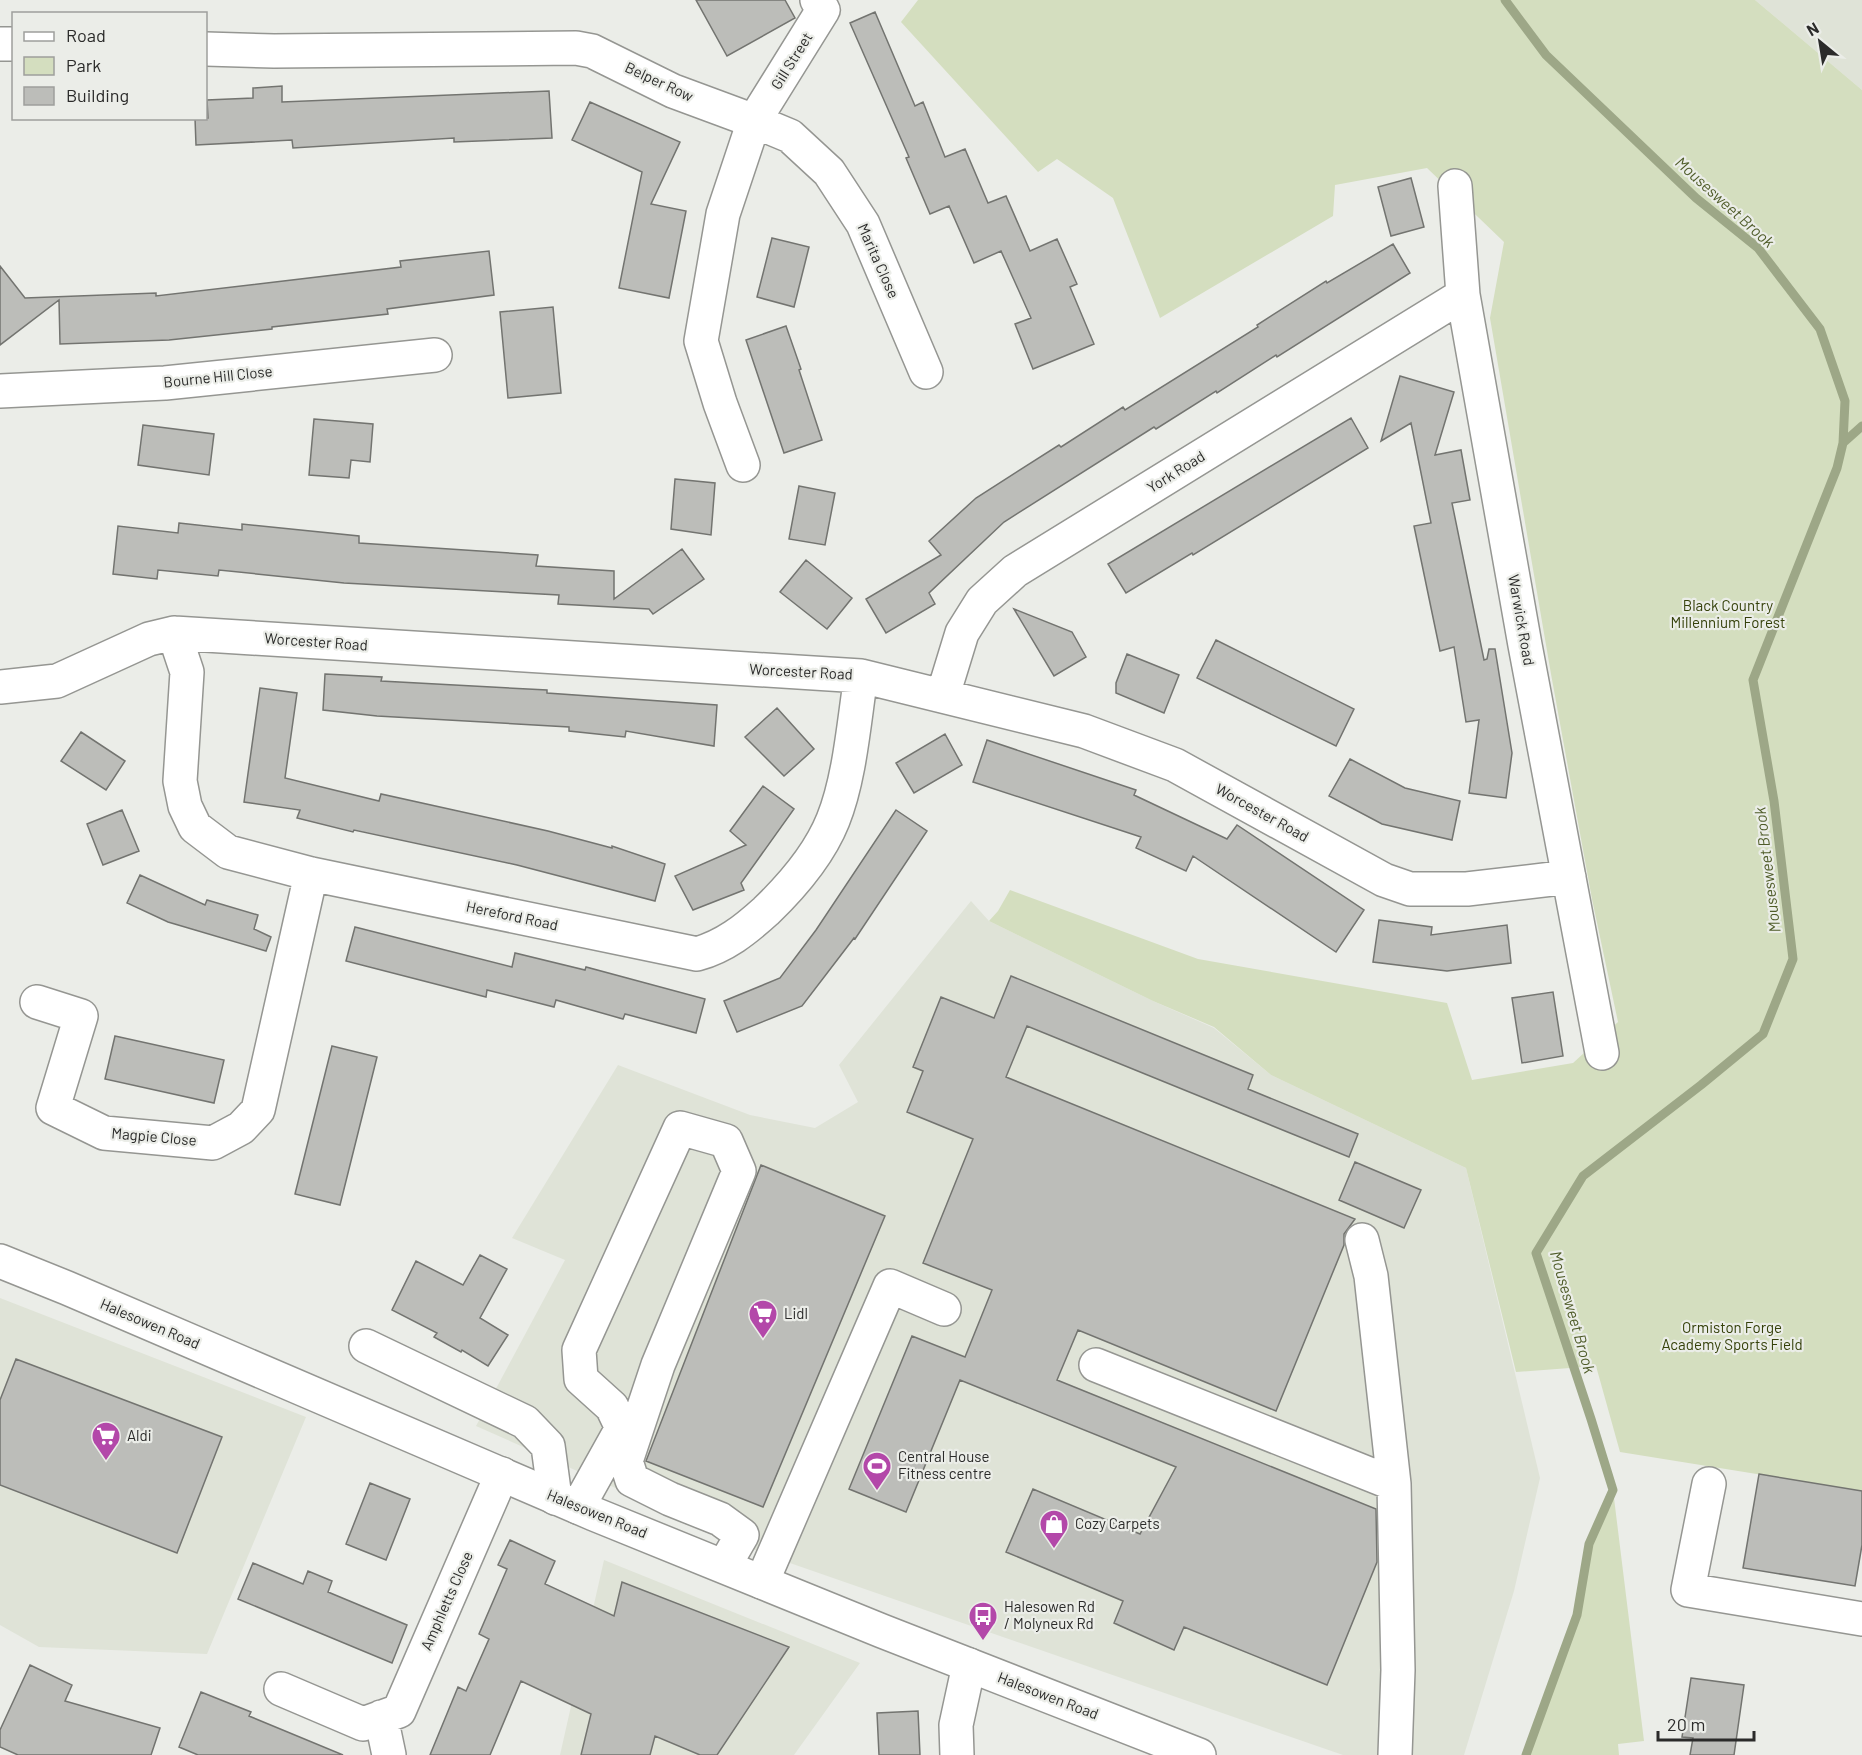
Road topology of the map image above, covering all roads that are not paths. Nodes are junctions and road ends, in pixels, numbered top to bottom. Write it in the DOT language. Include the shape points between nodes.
graph roads {
  1 [pos="817,0"];
  2 [pos="207,49"];
  3 [pos="754,121"];
  4 [pos="1455,186"];
  5 [pos="1463,295"];
  6 [pos="435,355"];
  7 [pos="926,372"];
  8 [pos="0,391"];
  9 [pos="743,465"];
  10 [pos="174,633"];
  11 [pos="861,676"];
  12 [pos="0,687"];
  13 [pos="943,695"];
  14 [pos="311,874"];
  15 [pos="1569,877"];
  16 [pos="37,1002"];
  17 [pos="1602,1053"];
  18 [pos="1362,1240"];
  19 [pos="0,1261"];
  20 [pos="944,1309"];
  21 [pos="366,1346"];
  22 [pos="1096,1365"];
  23 [pos="502,1474"];
  24 [pos="1395,1484"];
  25 [pos="1709,1484"];
  26 [pos="567,1502"];
  27 [pos="724,1566"];
  28 [pos="762,1582"];
  29 [pos="1862,1619"];
  30 [pos="969,1665"];
  31 [pos="281,1689"];
  32 [pos="381,1717"];
  33 [pos="389,1755"];
  34 [pos="957,1755"];
  35 [pos="1199,1755"];
  36 [pos="1395,1755"];
  1 -- 3 [label="street, Gill Street" via="823,10"];
  2 -- 3 [label="street, Belper Row" via="576,48 592,51 673,91"];
  3 -- 7 [label="street, Marita Close" via="790,136 829,172 864,224"];
  3 -- 9 [label="street" via="723,214 700,340"];
  4 -- 5 [label="street, Warwick Road"];
  5 -- 13 [label="street, York Road" via="1015,571 982,601 962,633"];
  5 -- 15 [label="street, Warwick Road"];
  6 -- 8 [label="street, Bourne Hill Close" via="165,382"];
  10 -- 11 [label="street, Worcester Road"];
  10 -- 12 [label="street, Worcester Road" via="149,639 57,681"];
  10 -- 14 [label="street, Hereford Road" via="187,672 180,781 195,827 228,852"];
  11 -- 13 [label="street, Worcester Road"];
  11 -- 14 [label="street, Hereford Road" via="845,778 834,820 814,855 786,891 745,930 716,949 697,954 676,951"];
  13 -- 15 [label="street, Worcester Road" via="1084,731 1175,765 1384,880 1410,889 1467,889"];
  14 -- 16 [label="street, Magpie Close" via="258,1110 241,1128 213,1143 104,1133 53,1108 81,1016"];
  15 -- 17 [label="street, Warwick Road"];
  18 -- 24 [label="street" via="1371,1276"];
  19 -- 23 [label="street, Halesowen Road"];
  20 -- 28 [label="street" via="890,1286"];
  21 -- 26 [label="street" via="525,1422 548,1446"];
  22 -- 24 [label="street"];
  23 -- 26 [label="street, Halesowen Road"];
  23 -- 32 [label="street, Amphletts Close" via="399,1711"];
  24 -- 36 [label="street"];
  25 -- 29 [label="street" via="1688,1590"];
  26 -- 27 [label="street, Halesowen Road"];
  26 -- 27 [label="street" via="622,1428 612,1407 581,1379 579,1350 680,1128 726,1141 739,1171 658,1365 626,1461 632,1480 720,1519 742,1535"];
  27 -- 28 [label="street, Halesowen Road"];
  28 -- 30 [label="street, Halesowen Road"];
  30 -- 34 [label="street" via="956,1725"];
  30 -- 35 [label="street, Halesowen Road"];
  31 -- 32 [label="street, Amphletts Close" via="363,1724"];
  32 -- 33 [label="street"];
}
